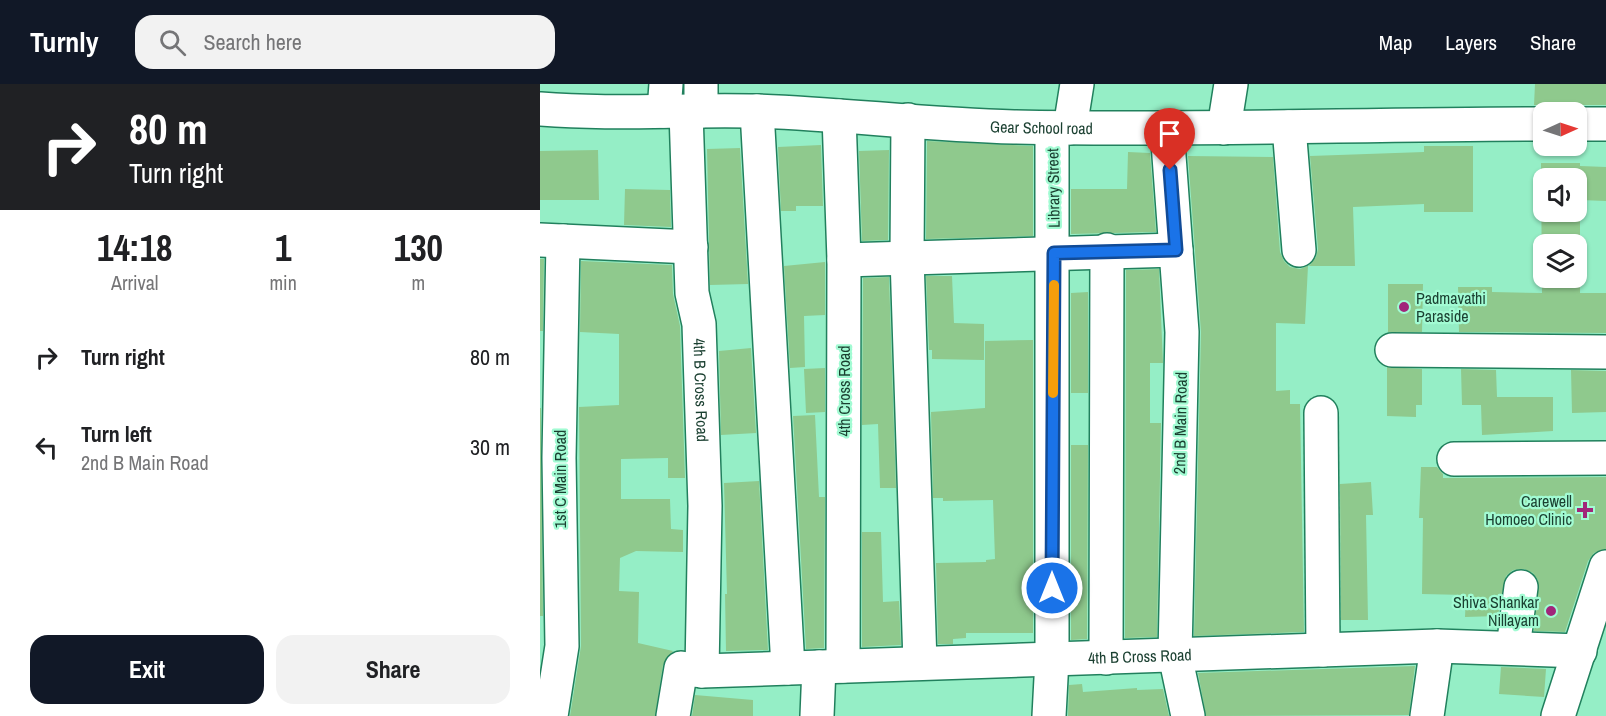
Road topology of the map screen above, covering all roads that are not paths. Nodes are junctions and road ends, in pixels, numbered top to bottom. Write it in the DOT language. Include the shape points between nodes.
graph roads {
  1 [pos="1077,84"];
  2 [pos="1231,84"];
  3 [pos="684,100"];
  4 [pos="540,109"];
  5 [pos="757,111"];
  6 [pos="839,116"];
  7 [pos="908,120"];
  8 [pos="1533,124"];
  9 [pos="1587,124"];
  10 [pos="1606,124"];
  11 [pos="1289,126"];
  12 [pos="1061,128"];
  13 [pos="1224,128"];
  14 [pos="1167,129"];
  15 [pos="552,240"];
  16 [pos="691,247"];
  17 [pos="1107,250"];
  18 [pos="1176,250"];
  19 [pos="1299,250"];
  20 [pos="1054,253"];
  21 [pos="907,257"];
  22 [pos="844,260"];
  23 [pos="1392,350"];
  24 [pos="1606,352"];
  25 [pos="1321,413"];
  26 [pos="1606,458"];
  27 [pos="1454,459"];
  28 [pos="1606,567"];
  29 [pos="1521,587"];
  30 [pos="1437,646"];
  31 [pos="1513,648"];
  32 [pos="1323,650"];
  33 [pos="1580,651"];
  34 [pos="1175,655"];
  35 [pos="1106,658"];
  36 [pos="1052,659"];
  37 [pos="920,663"];
  38 [pos="817,667"];
  39 [pos="702,670"];
  40 [pos="551,716"];
  41 [pos="674,716"];
  42 [pos="817,716"];
  43 [pos="1049,716"];
  44 [pos="1188,716"];
  45 [pos="1427,716"];
  46 [pos="1558,716"];
  1 -- 12 [label="street, Library Street"];
  2 -- 13 [label="street"];
  3 -- 4 [label="street, Gear School road" via="571,112"];
  3 -- 5 [label="street, Gear School road"];
  3 -- 16 [label="street, 4th B Cross Road"];
  5 -- 6 [label="street, Gear School road"];
  5 -- 38 [label="street"];
  6 -- 7 [label="street, Gear School road"];
  6 -- 22 [label="street, 4th Cross Road"];
  7 -- 12 [label="street, Gear School road"];
  7 -- 21 [label="street"];
  8 -- 11 [label="street, Gear School road"];
  9 -- 10 [label="street"];
  11 -- 13 [label="street, Gear School road"];
  11 -- 19 [label="street"];
  12 -- 14 [label="street, Gear School road"];
  12 -- 20 [label="street, Library Street"];
  13 -- 14 [label="street, Gear School road"];
  14 -- 18 [label="street, 2nd B Main Road"];
  15 -- 16 [label="street"];
  15 -- 40 [label="street, 1st C Main Road" via="562,646"];
  16 -- 39 [label="street, 4th B Cross Road" via="692,292 699,324 705,506"];
  17 -- 18 [label="street"];
  17 -- 20 [label="street"];
  17 -- 35 [label="street"];
  18 -- 34 [label="street, 2nd B Main Road" via="1182,333"];
  20 -- 21 [label="street"];
  20 -- 36 [label="street, Library Street"];
  21 -- 22 [label="street"];
  21 -- 37 [label="street"];
  22 -- 38 [label="street, 4th Cross Road"];
  23 -- 24 [label="street"];
  25 -- 32 [label="street"];
  26 -- 27 [label="street"];
  28 -- 33 [label="street"];
  29 -- 31 [label="street"];
  30 -- 31 [label="street, 4th B Cross Road"];
  30 -- 32 [label="street, 4th B Cross Road"];
  30 -- 45 [label="street"];
  31 -- 33 [label="street, 4th B Cross Road"];
  32 -- 34 [label="street, 4th B Cross Road"];
  33 -- 46 [label="street"];
  34 -- 35 [label="street, 4th B Cross Road"];
  34 -- 44 [label="street, 2nd B Main Road"];
  35 -- 36 [label="street, 4th B Cross Road"];
  36 -- 37 [label="street, 4th B Cross Road"];
  36 -- 43 [label="street, Library Street"];
  37 -- 38 [label="street, 4th B Cross Road"];
  38 -- 39 [label="street, 4th B Cross Road"];
  38 -- 42 [label="street"];
  39 -- 41 [label="street, 4th B Cross Road" via="681,668"];
}
